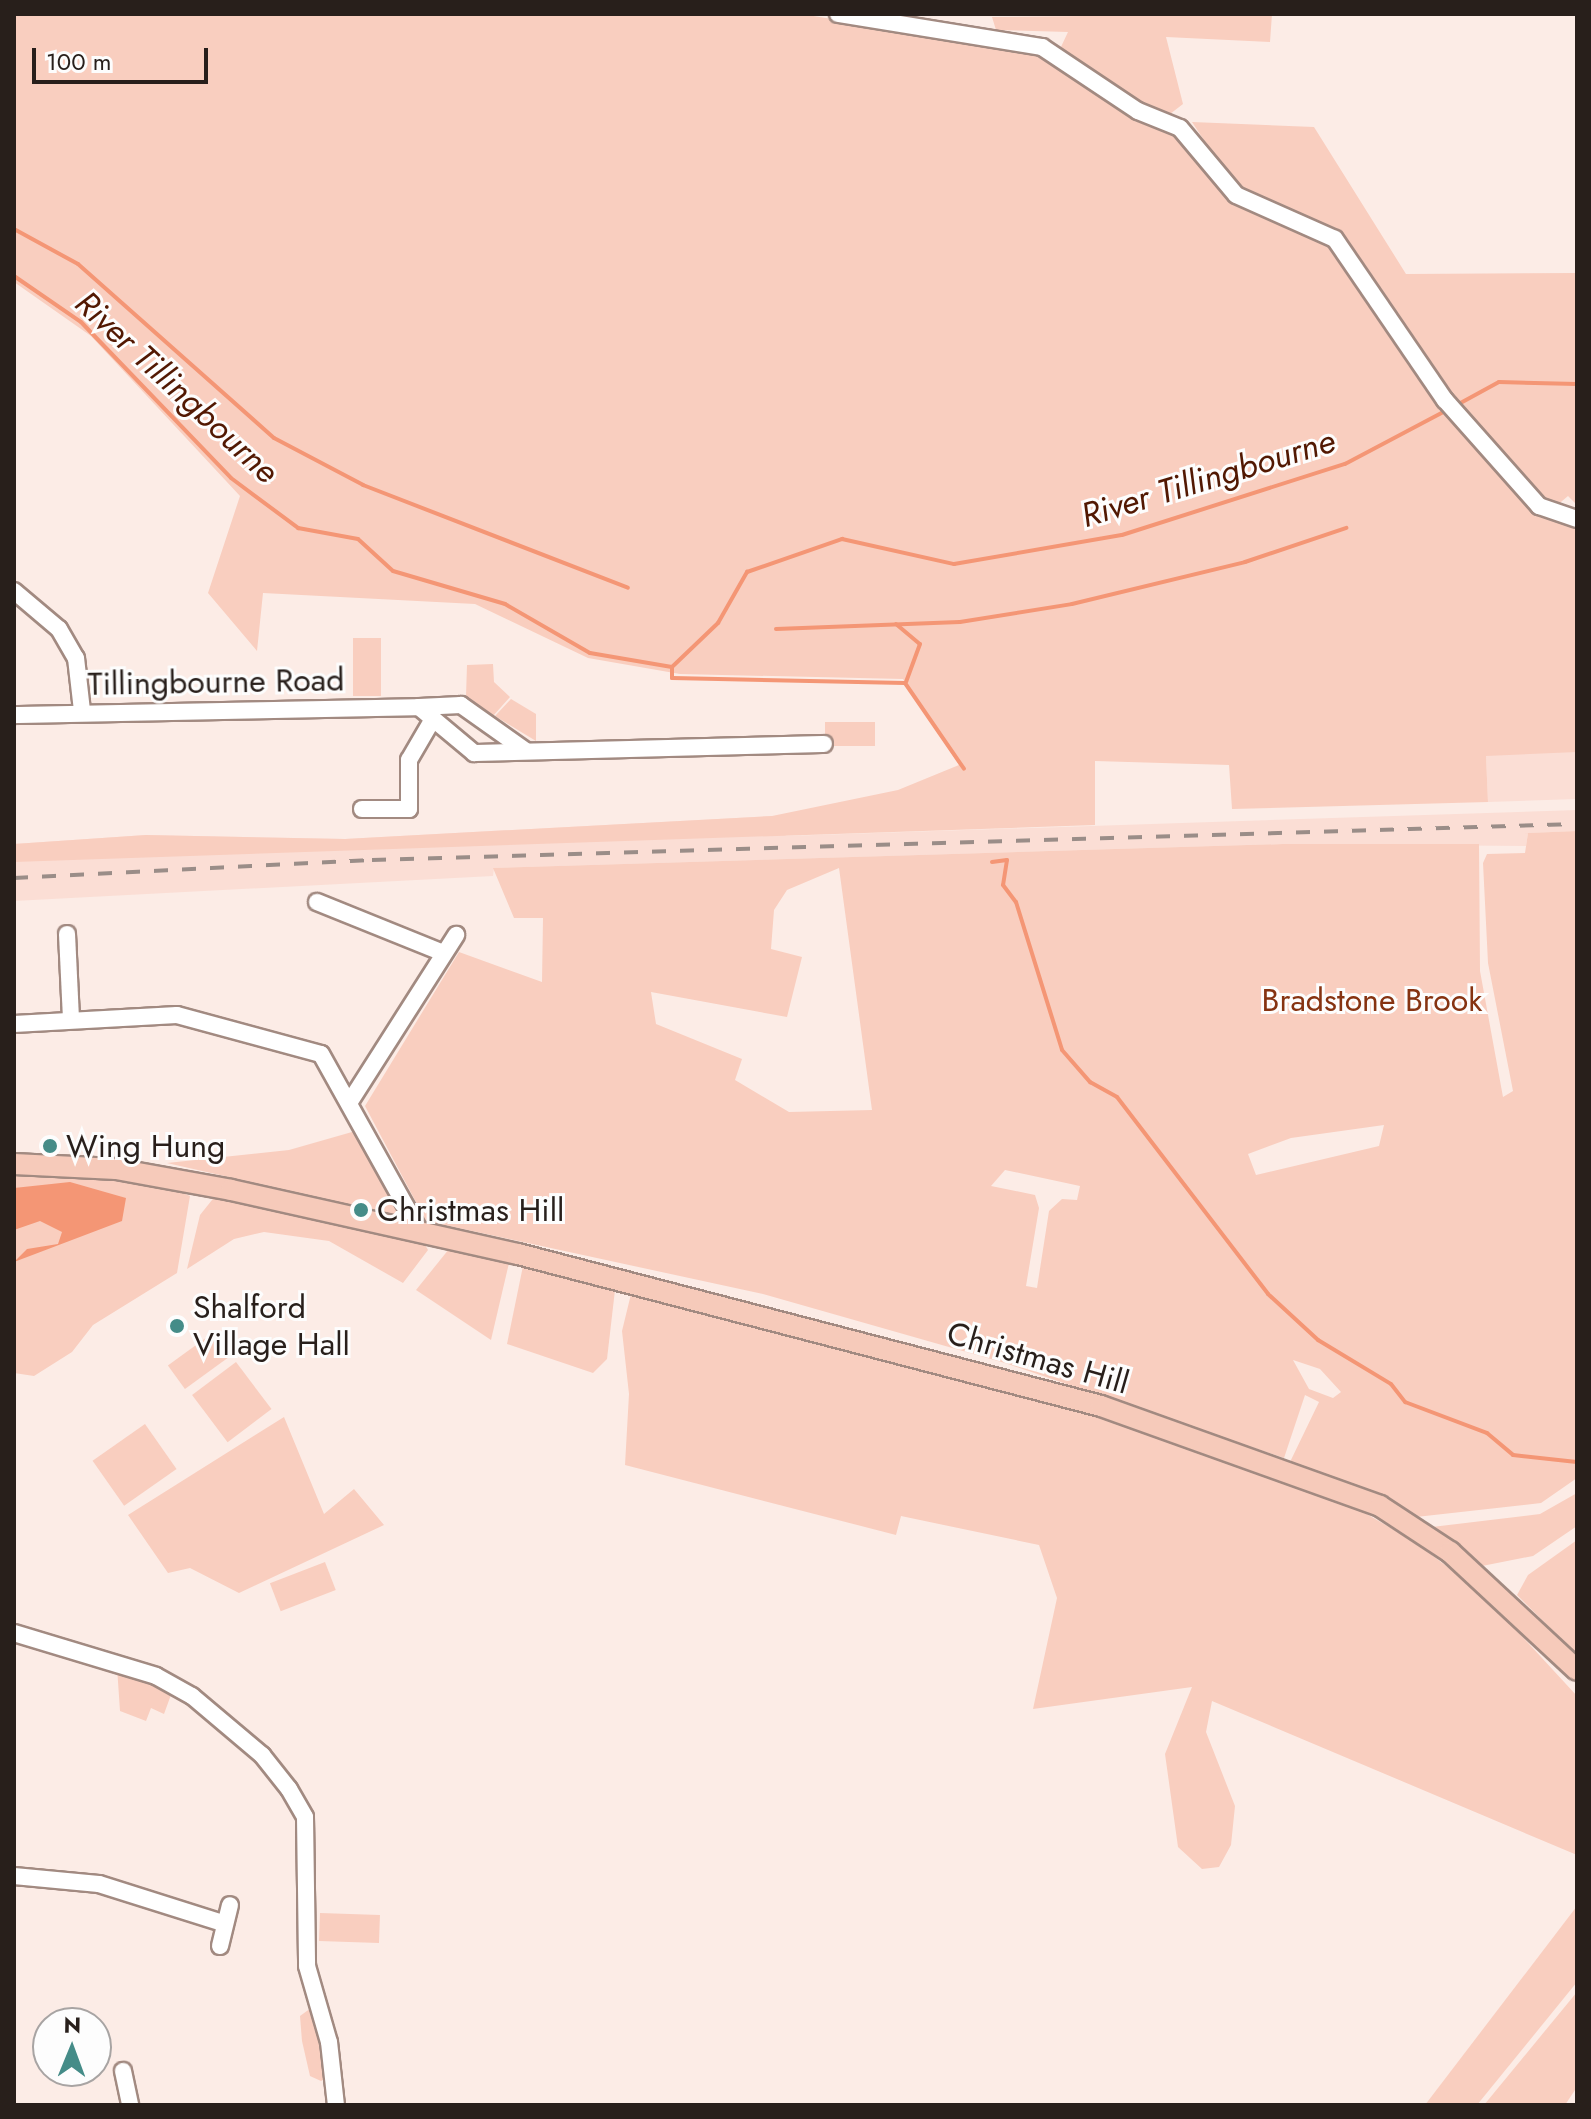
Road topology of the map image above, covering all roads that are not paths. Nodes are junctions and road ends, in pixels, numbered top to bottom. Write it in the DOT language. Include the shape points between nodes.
graph roads {
  1 [pos="838,14"];
  2 [pos="1577,519"];
  3 [pos="14,591"];
  4 [pos="419,707"];
  5 [pos="82,711"];
  6 [pos="14,715"];
  7 [pos="433,719"];
  8 [pos="824,744"];
  9 [pos="526,751"];
  10 [pos="362,809"];
  11 [pos="317,902"];
  12 [pos="67,934"];
  13 [pos="456,935"];
  14 [pos="443,953"];
  15 [pos="71,1019"];
  16 [pos="14,1024"];
  17 [pos="351,1100"];
  18 [pos="14,1164"];
  19 [pos="421,1234"];
  20 [pos="14,1633"];
  21 [pos="1577,1670"];
  22 [pos="14,1876"];
  23 [pos="230,1905"];
  24 [pos="223,1923"];
  25 [pos="220,1946"];
  26 [pos="123,2071"];
  27 [pos="130,2105"];
  28 [pos="336,2105"];
  1 -- 2 [label="street" via="1042,47 1138,111 1180,128 1236,195 1335,239 1445,400 1539,506"];
  3 -- 5 [label="street" via="59,629 76,658"];
  4 -- 5 [label="street, Tillingbourne Road"];
  4 -- 7 [label="street"];
  4 -- 9 [label="street, Tillingbourne Road" via="461,705"];
  5 -- 6 [label="street, Tillingbourne Road"];
  7 -- 9 [label="street" via="474,753"];
  7 -- 10 [label="street" via="409,760 409,809"];
  8 -- 9 [label="street"];
  11 -- 14 [label="street"];
  12 -- 15 [label="street"];
  13 -- 14 [label="street"];
  14 -- 17 [label="street"];
  15 -- 16 [label="street"];
  15 -- 17 [label="street" via="168,1015 252,1030 325,1056"];
  17 -- 19 [label="street"];
  18 -- 19 [label="main road, Christmas Hill" via="159,1175"];
  19 -- 21 [label="main road, Christmas Hill" via="1004,1375 1349,1492 1450,1552"];
  20 -- 28 [label="street" via="180,1690 232,1727 289,1789 305,1817 307,1966 329,2042"];
  22 -- 24 [label="street" via="99,1884"];
  23 -- 24 [label="street"];
  24 -- 25 [label="street"];
  26 -- 27 [label="street"];
}
